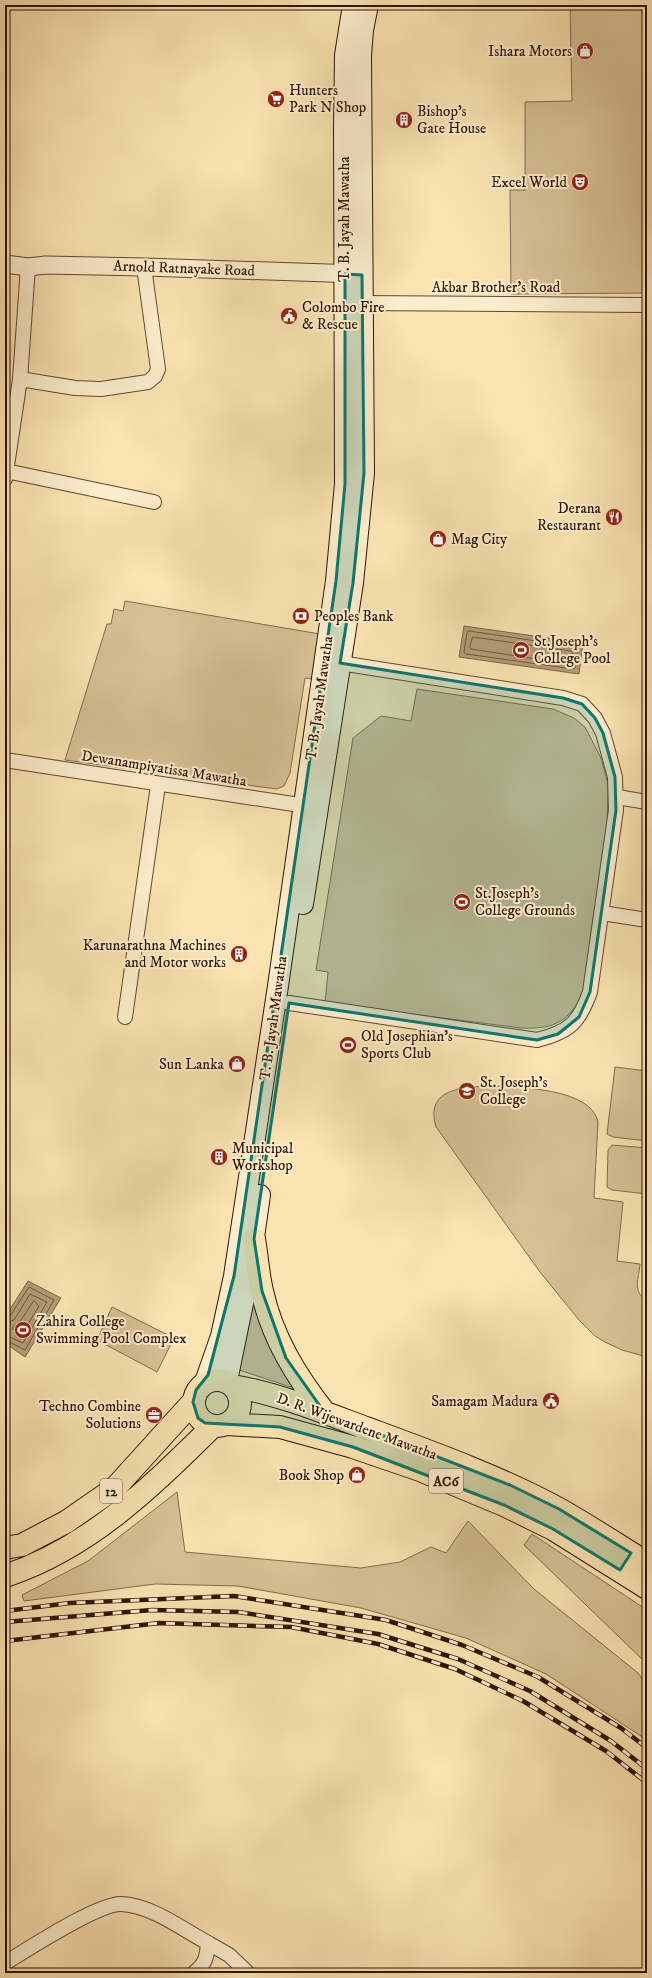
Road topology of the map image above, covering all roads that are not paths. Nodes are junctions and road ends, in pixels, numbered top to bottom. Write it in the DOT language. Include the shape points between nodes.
graph roads {
  1 [pos="353,5"];
  2 [pos="368,5"];
  3 [pos="5,264"];
  4 [pos="28,266"];
  5 [pos="144,267"];
  6 [pos="353,274"];
  7 [pos="353,303"];
  8 [pos="647,305"];
  9 [pos="20,379"];
  10 [pos="8,433"];
  11 [pos="6,475"];
  12 [pos="154,502"];
  13 [pos="340,663"];
  14 [pos="5,760"];
  15 [pos="158,785"];
  16 [pos="616,797"];
  17 [pos="647,802"];
  18 [pos="310,807"];
  19 [pos="602,913"];
  20 [pos="647,920"];
  21 [pos="289,1003"];
  22 [pos="125,1017"];
  23 [pos="254,1239"];
  24 [pos="205,1382"];
  25 [pos="230,1383"];
  26 [pos="193,1402"];
  27 [pos="324,1413"];
  28 [pos="220,1425"];
  29 [pos="5,1548"];
  30 [pos="633,1562"];
  31 [pos="5,1576"];
  32 [pos="647,1588"];
  33 [pos="208,1943"];
  34 [pos="5,1963"];
  35 [pos="194,1973"];
  36 [pos="248,1973"];
  1 -- 6 [label="main road, T. B. Jayah Mawatha" via="345,55"];
  2 -- 6 [label="main road, T. B. Jayah Mawatha" via="361,55"];
  3 -- 4 [label="street, Arnold Ratnayake Road"];
  4 -- 5 [label="street, Arnold Ratnayake Road"];
  4 -- 9 [label="street"];
  5 -- 6 [label="street, Arnold Ratnayake Road"];
  5 -- 9 [label="street" via="158,368 155,376 148,382 101,389 76,388"];
  6 -- 7 [label="main road, T. B. Jayah Mawatha"];
  7 -- 8 [label="street, Akbar Brother's Road"];
  7 -- 13 [label="main road, T. B. Jayah Mawatha" via="364,473 353,584"];
  7 -- 18 [label="main road, T. B. Jayah Mawatha" via="346,484"];
  9 -- 10 [label="street"];
  10 -- 11 [label="street"];
  11 -- 12 [label="street"];
  13 -- 16 [label="street" via="563,698 582,704 595,718 603,733 614,771"];
  13 -- 18 [label="main road, T. B. Jayah Mawatha"];
  14 -- 15 [label="street, Dewanampiyatissa Mawatha"];
  15 -- 18 [label="street, Dewanampiyatissa Mawatha"];
  15 -- 22 [label="street"];
  16 -- 17 [label="street"];
  16 -- 19 [label="street"];
  18 -- 21 [label="main road, T. B. Jayah Mawatha"];
  18 -- 24 [label="main road, T. B. Jayah Mawatha" via="277,994 234,1276 221,1336"];
  19 -- 20 [label="street"];
  19 -- 21 [label="street" via="590,992 585,1007 579,1017 558,1034 537,1040"];
  21 -- 23 [label="main road, T. B. Jayah Mawatha"];
  23 -- 25 [label="main road, T. B. Jayah Mawatha"];
  23 -- 27 [label="main road" via="262,1291 272,1324 286,1358"];
  24 -- 25 [label="main road" via="216,1379"];
  24 -- 26 [label="main road" via="196,1390"];
  25 -- 27 [label="main road, D. R. Wijewardene Mawatha / AC6"];
  25 -- 28 [label="main road" via="239,1393 240,1407 234,1419"];
  26 -- 28 [label="main road" via="198,1418 205,1423"];
  26 -- 29 [label="main road, 12" via="115,1488 66,1522 22,1544"];
  27 -- 30 [label="main road, D. R. Wijewardene Mawatha / AC6" via="510,1485 559,1510"];
  28 -- 30 [label="main road, D. R. Wijewardene Mawatha / AC6" via="280,1427 353,1447 420,1470"];
  28 -- 31 [label="main road" via="151,1488 99,1529 30,1568"];
  30 -- 32 [label="main road, D. R. Wijewardene Mawatha / AC6"];
  33 -- 34 [label="street" via="154,1913 121,1904 101,1908"];
  33 -- 35 [label="street" via="207,1958 202,1967"];
  33 -- 36 [label="street" via="229,1955"];
}
